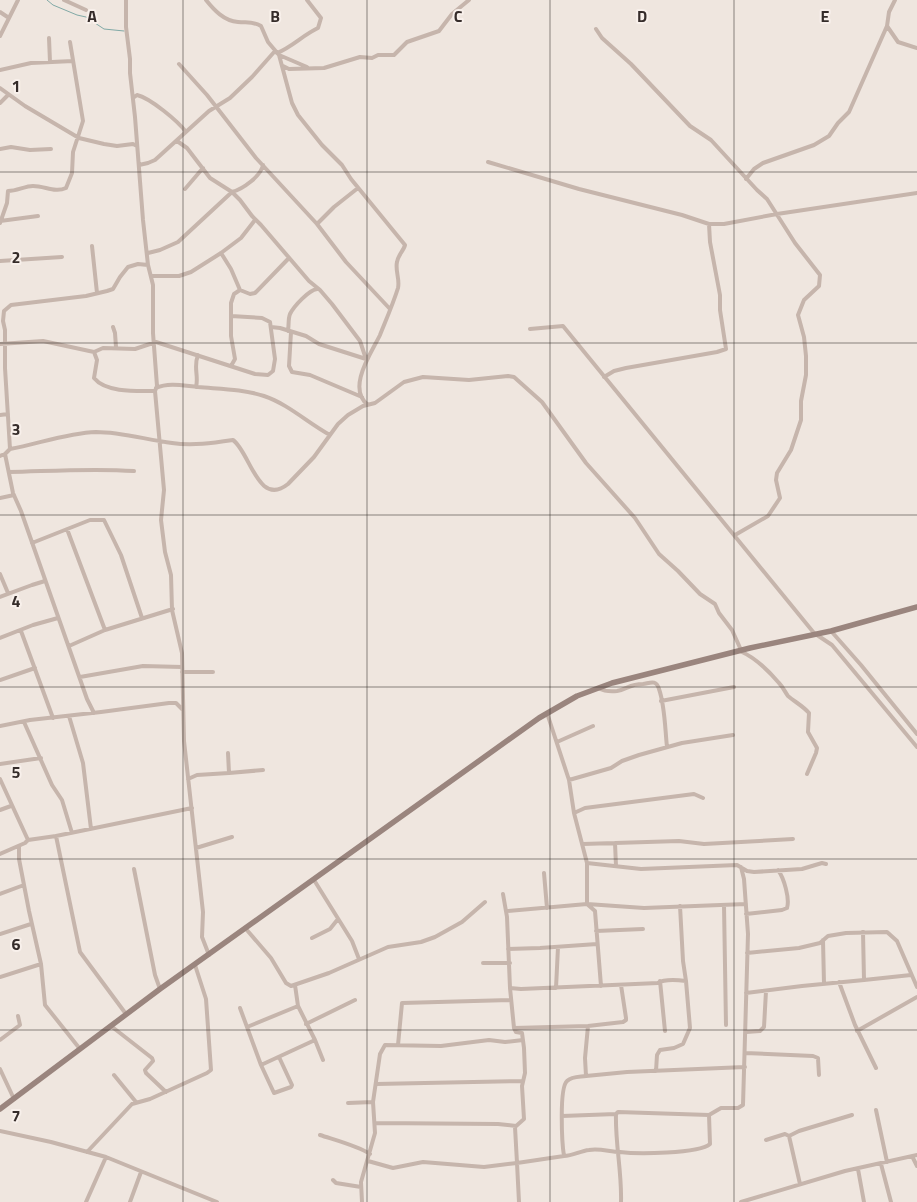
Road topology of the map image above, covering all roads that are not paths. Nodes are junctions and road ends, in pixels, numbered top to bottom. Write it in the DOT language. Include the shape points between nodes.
graph roads {
  1 [pos="18,0"];
  2 [pos="64,0"];
  3 [pos="126,0"];
  4 [pos="206,0"];
  5 [pos="307,0"];
  6 [pos="469,0"];
  7 [pos="895,0"];
  8 [pos="86,10"];
  9 [pos="0,12"];
  10 [pos="9,18"];
  11 [pos="887,26"];
  12 [pos="596,29"];
  13 [pos="0,36"];
  14 [pos="49,38"];
  15 [pos="70,42"];
  16 [pos="917,48"];
  17 [pos="277,53"];
  18 [pos="73,61"];
  19 [pos="50,62"];
  20 [pos="179,64"];
  21 [pos="282,66"];
  22 [pos="309,67"];
  23 [pos="289,69"];
  24 [pos="0,70"];
  25 [pos="285,75"];
  26 [pos="0,88"];
  27 [pos="8,95"];
  28 [pos="132,98"];
  29 [pos="0,103"];
  30 [pos="216,107"];
  31 [pos="186,132"];
  32 [pos="79,138"];
  33 [pos="177,141"];
  34 [pos="135,144"];
  35 [pos="0,149"];
  36 [pos="51,149"];
  37 [pos="488,162"];
  38 [pos="139,164"];
  39 [pos="263,165"];
  40 [pos="203,168"];
  41 [pos="746,179"];
  42 [pos="358,188"];
  43 [pos="185,189"];
  44 [pos="917,193"];
  45 [pos="232,195"];
  46 [pos="777,214"];
  47 [pos="38,216"];
  48 [pos="255,220"];
  49 [pos="0,222"];
  50 [pos="317,224"];
  51 [pos="709,224"];
  52 [pos="92,246"];
  53 [pos="148,253"];
  54 [pos="221,253"];
  55 [pos="62,257"];
  56 [pos="289,258"];
  57 [pos="0,261"];
  58 [pos="148,265"];
  59 [pos="152,276"];
  60 [pos="312,287"];
  61 [pos="240,290"];
  62 [pos="97,293"];
  63 [pos="390,309"];
  64 [pos="231,316"];
  65 [pos="1,322"];
  66 [pos="112,327"];
  67 [pos="271,327"];
  68 [pos="530,329"];
  69 [pos="290,331"];
  70 [pos="154,342"];
  71 [pos="2,344"];
  72 [pos="116,348"];
  73 [pos="94,352"];
  74 [pos="198,355"];
  75 [pos="366,359"];
  76 [pos="231,366"];
  77 [pos="604,377"];
  78 [pos="196,387"];
  79 [pos="0,388"];
  80 [pos="6,389"];
  81 [pos="156,390"];
  82 [pos="362,397"];
  83 [pos="365,404"];
  84 [pos="8,414"];
  85 [pos="0,415"];
  86 [pos="330,436"];
  87 [pos="160,441"];
  88 [pos="10,449"];
  89 [pos="2,455"];
  90 [pos="134,471"];
  91 [pos="9,472"];
  92 [pos="14,495"];
  93 [pos="0,498"];
  94 [pos="67,529"];
  95 [pos="735,535"];
  96 [pos="32,543"];
  97 [pos="0,574"];
  98 [pos="45,581"];
  99 [pos="8,593"];
  100 [pos="0,597"];
  101 [pos="917,607"];
  102 [pos="173,608"];
  103 [pos="58,618"];
  104 [pos="142,618"];
  105 [pos="105,630"];
  106 [pos="21,631"];
  107 [pos="831,631"];
  108 [pos="814,633"];
  109 [pos="0,638"];
  110 [pos="69,646"];
  111 [pos="750,648"];
  112 [pos="740,651"];
  113 [pos="751,656"];
  114 [pos="861,665"];
  115 [pos="182,667"];
  116 [pos="35,668"];
  117 [pos="182,672"];
  118 [pos="213,672"];
  119 [pos="853,672"];
  120 [pos="80,677"];
  121 [pos="0,680"];
  122 [pos="734,687"];
  123 [pos="598,688"];
  124 [pos="662,701"];
  125 [pos="182,709"];
  126 [pos="94,712"];
  127 [pos="547,712"];
  128 [pos="69,716"];
  129 [pos="53,718"];
  130 [pos="24,722"];
  131 [pos="0,726"];
  132 [pos="593,726"];
  133 [pos="917,734"];
  134 [pos="733,735"];
  135 [pos="557,742"];
  136 [pos="667,747"];
  137 [pos="917,747"];
  138 [pos="228,753"];
  139 [pos="41,758"];
  140 [pos="0,764"];
  141 [pos="263,770"];
  142 [pos="229,772"];
  143 [pos="807,774"];
  144 [pos="188,778"];
  145 [pos="0,779"];
  146 [pos="569,780"];
  147 [pos="704,798"];
  148 [pos="12,806"];
  149 [pos="192,808"];
  150 [pos="0,810"];
  151 [pos="574,813"];
  152 [pos="91,829"];
  153 [pos="72,833"];
  154 [pos="56,836"];
  155 [pos="232,837"];
  156 [pos="793,839"];
  157 [pos="28,840"];
  158 [pos="615,843"];
  159 [pos="583,844"];
  160 [pos="19,846"];
  161 [pos="196,848"];
  162 [pos="0,854"];
  163 [pos="587,863"];
  164 [pos="826,864"];
  165 [pos="616,866"];
  166 [pos="741,867"];
  167 [pos="134,869"];
  168 [pos="778,870"];
  169 [pos="544,873"];
  170 [pos="314,880"];
  171 [pos="24,885"];
  172 [pos="0,894"];
  173 [pos="503,894"];
  174 [pos="485,902"];
  175 [pos="587,904"];
  176 [pos="746,904"];
  177 [pos="680,906"];
  178 [pos="724,906"];
  179 [pos="547,908"];
  180 [pos="507,911"];
  181 [pos="746,914"];
  182 [pos="338,919"];
  183 [pos="31,924"];
  184 [pos="246,929"];
  185 [pos="643,929"];
  186 [pos="596,932"];
  187 [pos="863,932"];
  188 [pos="0,934"];
  189 [pos="312,938"];
  190 [pos="823,940"];
  191 [pos="597,944"];
  192 [pos="558,947"];
  193 [pos="508,949"];
  194 [pos="747,952"];
  195 [pos="209,955"];
  196 [pos="359,959"];
  197 [pos="510,963"];
  198 [pos="41,964"];
  199 [pos="483,964"];
  200 [pos="195,965"];
  201 [pos="911,976"];
  202 [pos="0,977"];
  203 [pos="864,980"];
  204 [pos="660,981"];
  205 [pos="686,981"];
  206 [pos="839,982"];
  207 [pos="824,984"];
  208 [pos="295,985"];
  209 [pos="621,985"];
  210 [pos="601,986"];
  211 [pos="917,987"];
  212 [pos="510,988"];
  213 [pos="556,988"];
  214 [pos="160,989"];
  215 [pos="766,991"];
  216 [pos="746,994"];
  217 [pos="917,997"];
  218 [pos="355,1000"];
  219 [pos="511,1000"];
  220 [pos="298,1006"];
  221 [pos="240,1008"];
  222 [pos="126,1014"];
  223 [pos="18,1016"];
  224 [pos="306,1024"];
  225 [pos="111,1026"];
  226 [pos="588,1026"];
  227 [pos="726,1026"];
  228 [pos="246,1027"];
  229 [pos="514,1028"];
  230 [pos="858,1030"];
  231 [pos="665,1031"];
  232 [pos="746,1032"];
  233 [pos="0,1040"];
  234 [pos="315,1040"];
  235 [pos="523,1040"];
  236 [pos="398,1045"];
  237 [pos="80,1050"];
  238 [pos="745,1053"];
  239 [pos="279,1057"];
  240 [pos="323,1060"];
  241 [pos="261,1065"];
  242 [pos="745,1067"];
  243 [pos="876,1068"];
  244 [pos="0,1069"];
  245 [pos="656,1071"];
  246 [pos="114,1075"];
  247 [pos="586,1076"];
  248 [pos="819,1076"];
  249 [pos="523,1081"];
  250 [pos="376,1084"];
  251 [pos="166,1092"];
  252 [pos="14,1099"];
  253 [pos="136,1102"];
  254 [pos="348,1102"];
  255 [pos="373,1102"];
  256 [pos="0,1109"];
  257 [pos="876,1110"];
  258 [pos="616,1114"];
  259 [pos="709,1115"];
  260 [pos="852,1115"];
  261 [pos="562,1116"];
  262 [pos="375,1123"];
  263 [pos="516,1126"];
  264 [pos="0,1131"];
  265 [pos="320,1135"];
  266 [pos="789,1136"];
  267 [pos="766,1140"];
  268 [pos="87,1152"];
  269 [pos="618,1152"];
  270 [pos="370,1154"];
  271 [pos="915,1155"];
  272 [pos="564,1156"];
  273 [pos="106,1158"];
  274 [pos="368,1161"];
  275 [pos="887,1162"];
  276 [pos="517,1163"];
  277 [pos="882,1164"];
  278 [pos="917,1166"];
  279 [pos="858,1168"];
  280 [pos="141,1172"];
  281 [pos="333,1180"];
  282 [pos="800,1184"];
  283 [pos="361,1187"];
  284 [pos="86,1202"];
  285 [pos="130,1202"];
  286 [pos="217,1202"];
  287 [pos="362,1202"];
  288 [pos="519,1202"];
  289 [pos="621,1202"];
  290 [pos="741,1202"];
  291 [pos="864,1202"];
  292 [pos="891,1202"];
  1 -- 10 [label="street"];
  2 -- 8 [label="street"];
  3 -- 28 [label="street"];
  4 -- 17 [label="street" via="228,19 259,25"];
  5 -- 17 [label="street" via="321,18 318,28"];
  6 -- 22 [label="street" via="452,14 440,32 406,42 394,55 360,57 324,68"];
  7 -- 11 [label="street"];
  9 -- 10 [label="street"];
  10 -- 13 [label="street"];
  11 -- 16 [label="street" via="898,42"];
  11 -- 41 [label="street" via="849,112 829,136 814,145 763,163"];
  12 -- 41 [label="street" via="690,126 711,140"];
  14 -- 19 [label="street"];
  15 -- 18 [label="street"];
  17 -- 21 [label="street"];
  17 -- 22 [label="street"];
  17 -- 30 [label="street" via="230,98"];
  18 -- 19 [label="street"];
  18 -- 32 [label="street" via="83,121"];
  19 -- 24 [label="street"];
  20 -- 30 [label="street"];
  21 -- 23 [label="street"];
  21 -- 25 [label="street"];
  22 -- 23 [label="street"];
  23 -- 25 [label="street"];
  25 -- 42 [label="street" via="298,115 342,164"];
  26 -- 27 [label="street"];
  27 -- 29 [label="street"];
  27 -- 32 [label="street"];
  28 -- 31 [label="street" via="137,95 144,97 176,120"];
  28 -- 34 [label="street"];
  30 -- 31 [label="street"];
  30 -- 39 [label="street"];
  31 -- 33 [label="street"];
  32 -- 34 [label="street" via="117,146"];
  32 -- 49 [label="street" via="66,188 33,186 8,191"];
  33 -- 38 [label="street" via="155,160"];
  33 -- 40 [label="street"];
  34 -- 38 [label="street"];
  35 -- 36 [label="street"];
  37 -- 51 [label="street"];
  38 -- 53 [label="street"];
  39 -- 45 [label="street" via="256,176"];
  39 -- 50 [label="street"];
  40 -- 43 [label="street"];
  40 -- 45 [label="street" via="210,178"];
  41 -- 46 [label="street"];
  42 -- 50 [label="street"];
  42 -- 63 [label="street" via="405,245 397,262 398,286"];
  44 -- 46 [label="street"];
  45 -- 48 [label="street"];
  45 -- 53 [label="street" via="178,242"];
  46 -- 51 [label="street"];
  46 -- 95 [label="street" via="820,275 819,286 804,300 798,315 806,356 802,420 791,450 777,473 780,498 768,516"];
  47 -- 49 [label="street"];
  48 -- 54 [label="street"];
  48 -- 56 [label="street"];
  50 -- 63 [label="street" via="346,262"];
  51 -- 77 [label="street" via="726,349 626,368"];
  52 -- 62 [label="street"];
  53 -- 58 [label="street"];
  54 -- 59 [label="street" via="185,275"];
  54 -- 61 [label="street"];
  55 -- 57 [label="street"];
  56 -- 60 [label="street"];
  56 -- 61 [label="street" via="255,294"];
  58 -- 59 [label="street"];
  58 -- 62 [label="street" via="128,267 113,289"];
  59 -- 70 [label="street"];
  60 -- 69 [label="street" via="289,315"];
  60 -- 75 [label="street" via="339,313 360,341"];
  61 -- 64 [label="street" via="232,296"];
  62 -- 65 [label="street" via="11,305 4,311"];
  63 -- 75 [label="street"];
  64 -- 67 [label="street" via="262,318 270,322"];
  64 -- 76 [label="street" via="235,358"];
  65 -- 71 [label="street" via="5,330"];
  66 -- 72 [label="street"];
  67 -- 69 [label="street"];
  67 -- 76 [label="street" via="273,372 255,374"];
  68 -- 77 [label="street" via="563,326"];
  69 -- 75 [label="street"];
  69 -- 82 [label="street" via="292,372 310,375"];
  70 -- 72 [label="street" via="135,349"];
  70 -- 74 [label="street"];
  70 -- 81 [label="street"];
  71 -- 73 [label="street" via="43,341"];
  71 -- 80 [label="street"];
  72 -- 73 [label="street"];
  73 -- 81 [label="street" via="97,360 94,378 98,382 131,392"];
  74 -- 76 [label="street"];
  74 -- 78 [label="street"];
  75 -- 82 [label="street" via="360,383"];
  77 -- 95 [label="street"];
  78 -- 81 [label="street" via="165,385"];
  78 -- 86 [label="street" via="262,395"];
  79 -- 80 [label="street"];
  80 -- 84 [label="street"];
  81 -- 87 [label="street"];
  82 -- 83 [label="street"];
  83 -- 86 [label="street" via="338,424"];
  83 -- 112 [label="street" via="376,403 411,379 514,377 542,402 586,463 635,518 659,554 700,594 715,604 732,630"];
  84 -- 85 [label="street"];
  84 -- 88 [label="street"];
  86 -- 87 [label="street" via="288,484 277,489 266,487 257,480 233,440 211,444"];
  87 -- 88 [label="street" via="97,432"];
  87 -- 102 [label="street" via="165,494 161,520"];
  88 -- 89 [label="street"];
  89 -- 91 [label="street"];
  90 -- 91 [label="street"];
  91 -- 92 [label="street"];
  92 -- 93 [label="street"];
  92 -- 96 [label="street"];
  94 -- 96 [label="street"];
  94 -- 104 [label="street" via="97,519 106,522"];
  94 -- 105 [label="street"];
  95 -- 108 [label="street"];
  96 -- 98 [label="street"];
  97 -- 99 [label="street"];
  98 -- 99 [label="street"];
  98 -- 103 [label="street"];
  99 -- 100 [label="street"];
  101 -- 107 [label="main road"];
  102 -- 104 [label="street"];
  102 -- 115 [label="street" via="182,648"];
  103 -- 106 [label="street"];
  103 -- 110 [label="street"];
  104 -- 105 [label="street"];
  105 -- 110 [label="street"];
  106 -- 109 [label="street"];
  106 -- 116 [label="street"];
  107 -- 108 [label="main road"];
  107 -- 114 [label="street"];
  108 -- 111 [label="main road"];
  108 -- 119 [label="street" via="832,645"];
  110 -- 120 [label="street"];
  111 -- 112 [label="main road"];
  111 -- 113 [label="street"];
  112 -- 113 [label="street"];
  112 -- 123 [label="main road"];
  113 -- 143 [label="street" via="810,713 808,732 817,748"];
  114 -- 119 [label="street"];
  114 -- 133 [label="street"];
  115 -- 117 [label="street"];
  115 -- 120 [label="street" via="143,666"];
  116 -- 121 [label="street"];
  116 -- 129 [label="street"];
  117 -- 118 [label="street"];
  117 -- 125 [label="street"];
  119 -- 137 [label="street"];
  120 -- 126 [label="street"];
  122 -- 124 [label="street"];
  123 -- 124 [label="street" via="612,692 632,684 652,682 658,686"];
  123 -- 127 [label="main road"];
  124 -- 136 [label="street"];
  125 -- 126 [label="street" via="169,702"];
  125 -- 144 [label="street"];
  126 -- 128 [label="street"];
  127 -- 135 [label="street"];
  127 -- 170 [label="main road"];
  128 -- 129 [label="street"];
  128 -- 152 [label="street" via="83,763"];
  129 -- 130 [label="street"];
  130 -- 131 [label="street"];
  130 -- 139 [label="street"];
  132 -- 135 [label="street"];
  134 -- 136 [label="street"];
  135 -- 146 [label="street"];
  136 -- 146 [label="street"];
  138 -- 142 [label="street"];
  139 -- 140 [label="street"];
  139 -- 153 [label="street" via="62,800"];
  141 -- 142 [label="street"];
  142 -- 144 [label="street"];
  144 -- 149 [label="street"];
  145 -- 148 [label="street"];
  146 -- 151 [label="street"];
  147 -- 151 [label="street" via="694,794 585,808"];
  148 -- 150 [label="street"];
  148 -- 157 [label="street"];
  149 -- 152 [label="street"];
  149 -- 161 [label="street"];
  151 -- 159 [label="street"];
  152 -- 153 [label="street"];
  153 -- 154 [label="street"];
  154 -- 157 [label="street"];
  154 -- 222 [label="street" via="80,952"];
  155 -- 161 [label="street"];
  156 -- 158 [label="street" via="704,844 680,841"];
  157 -- 160 [label="street"];
  158 -- 159 [label="street"];
  158 -- 165 [label="street"];
  159 -- 163 [label="street"];
  160 -- 162 [label="street"];
  160 -- 171 [label="street"];
  161 -- 195 [label="street" via="203,912 202,937"];
  163 -- 165 [label="street"];
  163 -- 175 [label="street"];
  164 -- 168 [label="street"];
  165 -- 166 [label="street" via="641,869"];
  166 -- 168 [label="street" via="754,872"];
  166 -- 176 [label="street"];
  167 -- 214 [label="street"];
  168 -- 181 [label="street" via="784,878 787,908"];
  169 -- 179 [label="street"];
  170 -- 182 [label="street"];
  170 -- 184 [label="main road"];
  171 -- 172 [label="street"];
  171 -- 183 [label="street"];
  173 -- 180 [label="street"];
  174 -- 196 [label="street" via="446,932 421,942 388,947"];
  175 -- 177 [label="street" via="630,908"];
  175 -- 179 [label="street"];
  175 -- 186 [label="street" via="595,911"];
  176 -- 178 [label="street"];
  176 -- 181 [label="street"];
  177 -- 178 [label="street"];
  177 -- 205 [label="street"];
  178 -- 227 [label="street"];
  179 -- 180 [label="street"];
  180 -- 193 [label="street"];
  181 -- 194 [label="street"];
  182 -- 189 [label="street" via="330,929"];
  182 -- 196 [label="street"];
  183 -- 188 [label="street"];
  183 -- 198 [label="street"];
  184 -- 195 [label="main road"];
  184 -- 208 [label="street" via="271,958 287,985"];
  185 -- 186 [label="street"];
  186 -- 191 [label="street"];
  187 -- 190 [label="street" via="832,935"];
  187 -- 201 [label="street" via="887,932 892,936"];
  187 -- 203 [label="street"];
  190 -- 194 [label="street" via="799,948"];
  190 -- 207 [label="street"];
  191 -- 192 [label="street"];
  191 -- 210 [label="street"];
  192 -- 193 [label="street"];
  192 -- 213 [label="street"];
  193 -- 197 [label="street"];
  194 -- 216 [label="street"];
  195 -- 200 [label="main road"];
  196 -- 208 [label="street"];
  197 -- 199 [label="street"];
  197 -- 212 [label="street"];
  198 -- 202 [label="street"];
  198 -- 237 [label="street" via="47,1009"];
  200 -- 214 [label="main road"];
  200 -- 251 [label="street" via="206,999 210,1070"];
  201 -- 203 [label="street"];
  201 -- 211 [label="street"];
  203 -- 206 [label="street"];
  204 -- 205 [label="street"];
  204 -- 209 [label="street"];
  204 -- 231 [label="street"];
  205 -- 245 [label="street" via="690,1028 683,1044 660,1050"];
  206 -- 207 [label="street"];
  206 -- 230 [label="street"];
  207 -- 215 [label="street"];
  208 -- 220 [label="street"];
  209 -- 210 [label="street"];
  209 -- 226 [label="street" via="626,1020"];
  210 -- 213 [label="street"];
  212 -- 213 [label="street"];
  212 -- 219 [label="street"];
  214 -- 222 [label="main road"];
  215 -- 216 [label="street"];
  215 -- 232 [label="street" via="764,1027 760,1031"];
  216 -- 232 [label="street"];
  217 -- 230 [label="street"];
  218 -- 224 [label="street"];
  219 -- 229 [label="street"];
  219 -- 236 [label="street" via="402,1003"];
  220 -- 224 [label="street"];
  220 -- 228 [label="street"];
  221 -- 228 [label="street"];
  222 -- 225 [label="main road"];
  223 -- 233 [label="street" via="20,1025"];
  224 -- 234 [label="street"];
  225 -- 237 [label="main road"];
  225 -- 251 [label="street" via="152,1058 146,1073"];
  226 -- 229 [label="street"];
  226 -- 247 [label="street"];
  228 -- 241 [label="street"];
  229 -- 235 [label="street" via="522,1033"];
  230 -- 243 [label="street"];
  232 -- 238 [label="street"];
  234 -- 239 [label="street"];
  234 -- 240 [label="street"];
  235 -- 236 [label="street" via="441,1046"];
  235 -- 249 [label="street"];
  236 -- 250 [label="street" via="385,1045 382,1049"];
  237 -- 252 [label="main road"];
  238 -- 242 [label="street"];
  238 -- 248 [label="street" via="813,1056 818,1058"];
  239 -- 241 [label="street"];
  239 -- 241 [label="street" via="291,1087 274,1093"];
  242 -- 245 [label="street"];
  242 -- 259 [label="street" via="743,1105 721,1108"];
  244 -- 252 [label="street"];
  245 -- 247 [label="street"];
  246 -- 253 [label="street"];
  247 -- 261 [label="street" via="573,1077 566,1082"];
  249 -- 250 [label="street"];
  249 -- 263 [label="street" via="524,1119"];
  250 -- 255 [label="street"];
  251 -- 253 [label="street"];
  252 -- 256 [label="main road"];
  253 -- 268 [label="street"];
  254 -- 255 [label="street"];
  255 -- 262 [label="street"];
  257 -- 275 [label="street"];
  258 -- 259 [label="street"];
  258 -- 261 [label="street"];
  258 -- 269 [label="street"];
  259 -- 269 [label="street" via="708,1146 645,1154"];
  260 -- 266 [label="street" via="799,1130"];
  261 -- 272 [label="street"];
  262 -- 263 [label="street"];
  262 -- 270 [label="street"];
  263 -- 276 [label="street"];
  264 -- 268 [label="street"];
  265 -- 270 [label="street"];
  266 -- 267 [label="street" via="785,1134"];
  266 -- 282 [label="street"];
  268 -- 273 [label="street"];
  269 -- 272 [label="street" via="590,1150"];
  269 -- 289 [label="street"];
  270 -- 274 [label="street"];
  271 -- 275 [label="street"];
  271 -- 278 [label="street"];
  272 -- 276 [label="street"];
  273 -- 280 [label="street"];
  273 -- 284 [label="street"];
  274 -- 276 [label="street" via="393,1168 423,1162 484,1167"];
  274 -- 283 [label="street"];
  275 -- 277 [label="street"];
  276 -- 288 [label="street"];
  277 -- 279 [label="street"];
  277 -- 292 [label="street"];
  279 -- 282 [label="street"];
  279 -- 291 [label="street"];
  280 -- 285 [label="street"];
  280 -- 286 [label="street"];
  281 -- 283 [label="street"];
  282 -- 290 [label="street"];
  283 -- 287 [label="street"];
}
